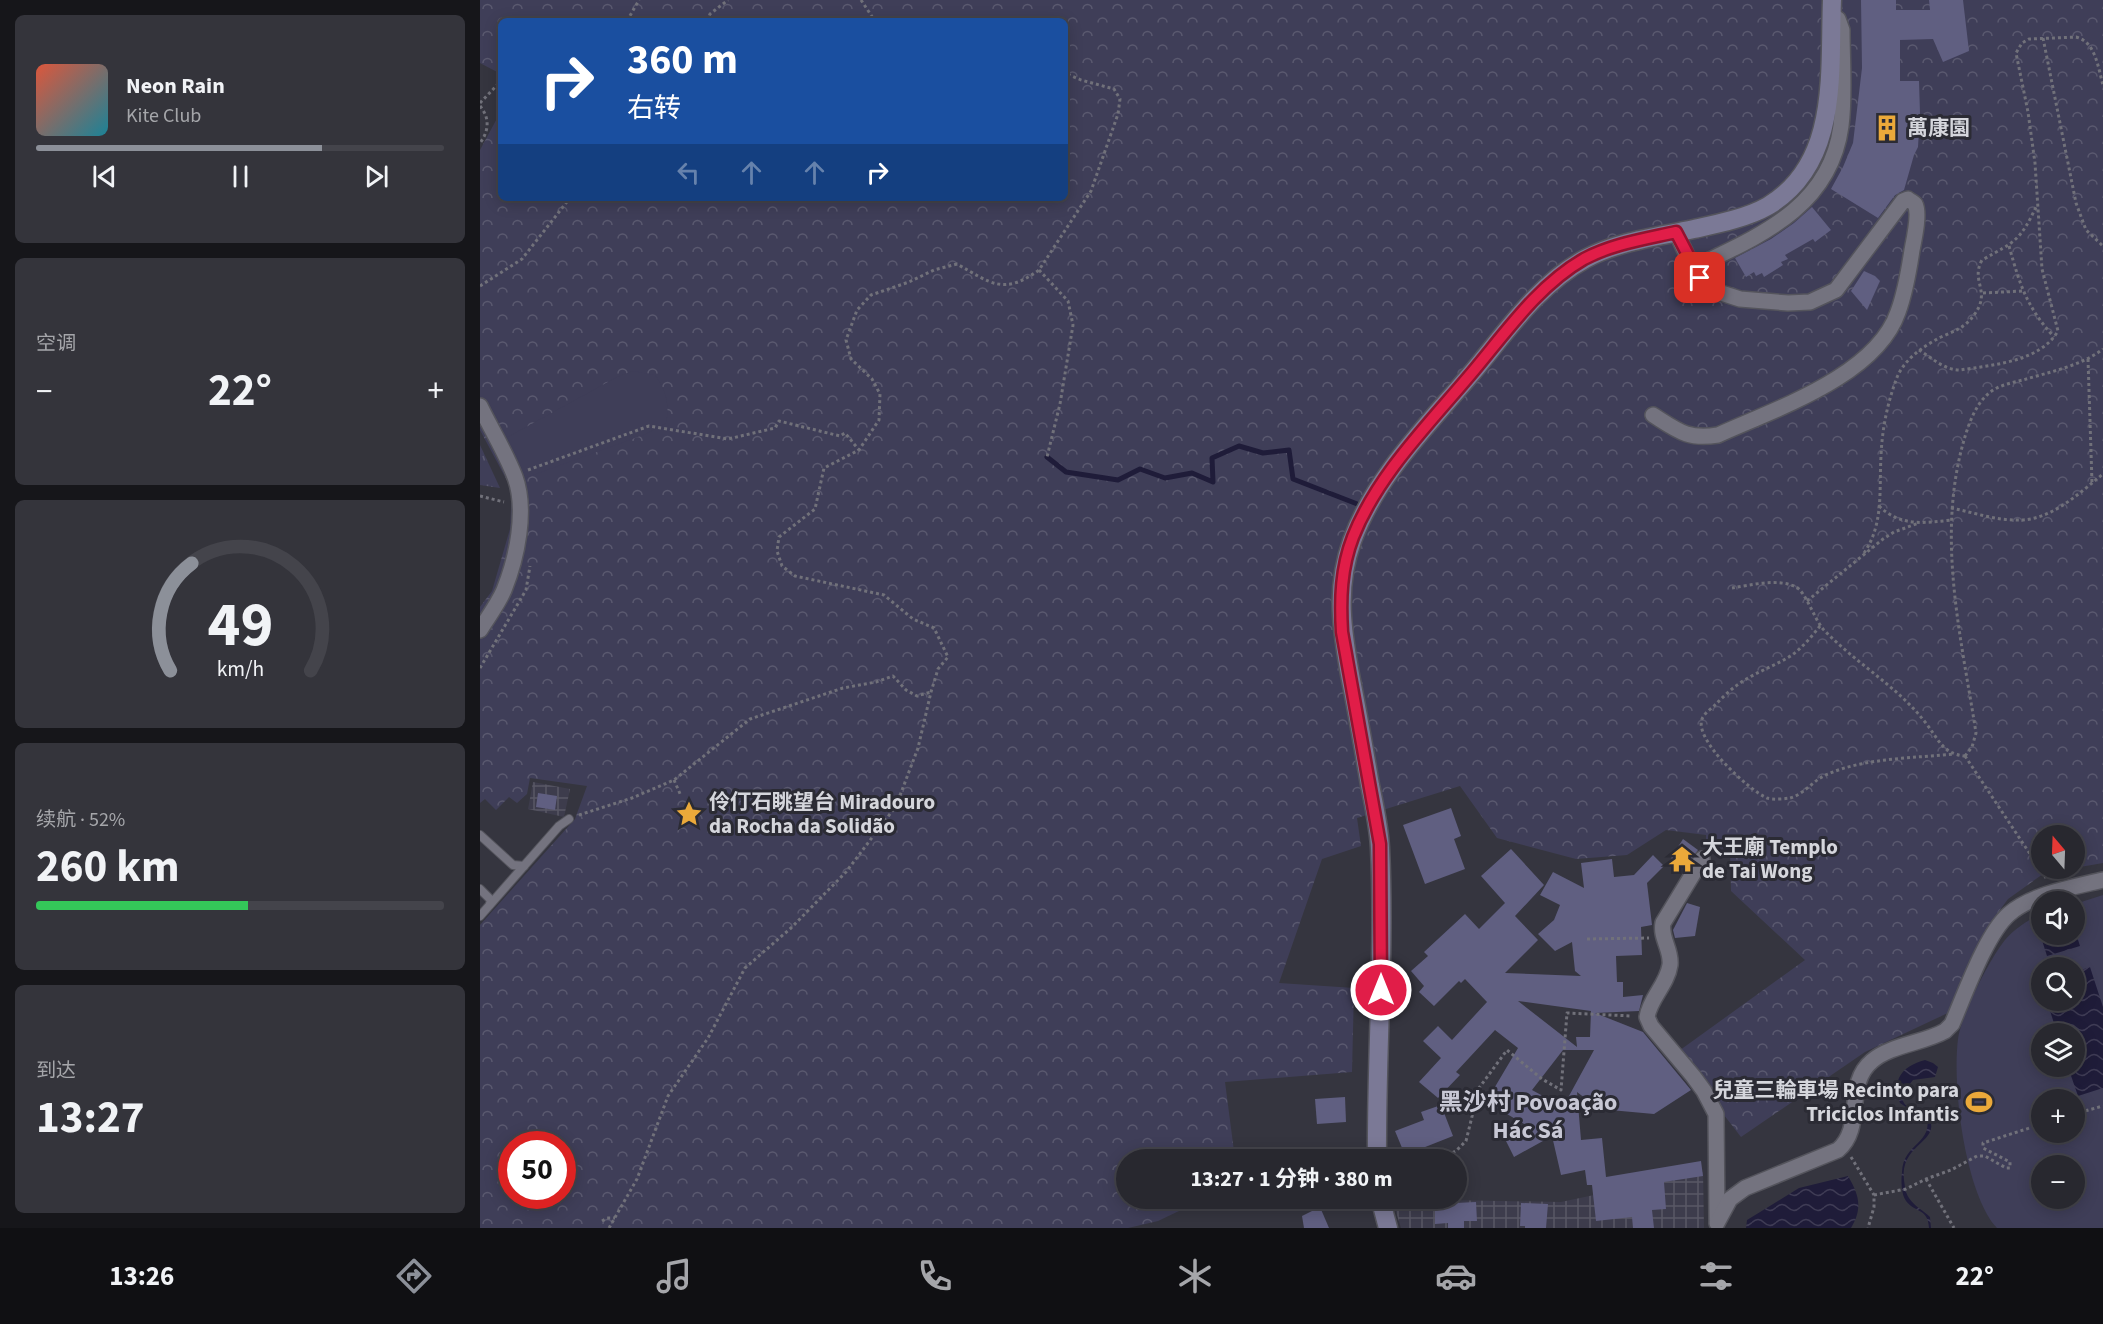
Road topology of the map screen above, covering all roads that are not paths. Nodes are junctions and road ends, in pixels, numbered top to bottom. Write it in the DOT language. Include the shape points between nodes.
graph roads {
  1 [pos="1832,7"];
  2 [pos="1676,232"];
  3 [pos="1693,268"];
  4 [pos="480,406"];
  5 [pos="1653,415"];
  6 [pos="480,630"];
  7 [pos="569,819"];
  8 [pos="480,835"];
  9 [pos="1702,859"];
  10 [pos="510,863"];
  11 [pos="524,866"];
  12 [pos="516,875"];
  13 [pos="2103,880"];
  14 [pos="480,889"];
  15 [pos="490,904"];
  16 [pos="480,916"];
  17 [pos="1377,1149"];
  18 [pos="1383,1209"];
  19 [pos="1717,1226"];
  20 [pos="1388,1228"];
  1 -- 2 [label="main road" via="1827,118 1808,166 1797,182 1768,206"];
  1 -- 3 [label="street" via="1842,30 1840,127 1821,182 1789,217"];
  2 -- 3 [label="street"];
  2 -- 17 [label="main road" via="1603,251 1563,273 1544,289 1387,477 1362,517 1344,565 1342,632 1380,844"];
  3 -- 5 [label="street" via="1706,288 1740,299 1810,302 1836,290 1903,201 1908,199 1915,204 1916,229 1898,314 1881,342 1846,374 1718,435 1690,437"];
  4 -- 6 [label="street" via="514,475 521,509 518,540 504,590"];
  7 -- 11 [label="lane"];
  8 -- 10 [label="lane"];
  9 -- 19 [label="street" via="1663,923 1670,963 1647,1017 1704,1091 1716,1114"];
  10 -- 11 [label="lane"];
  10 -- 12 [label="lane"];
  11 -- 12 [label="lane"];
  12 -- 15 [label="lane"];
  13 -- 19 [label="street" via="2056,891 2010,913 1995,928 1952,1024 1945,1031 1873,1059 1863,1070 1857,1083 1849,1137 1842,1147 1745,1188 1730,1198"];
  14 -- 15 [label="lane" via="491,900"];
  15 -- 16 [label="lane"];
  18 -- 20 [label="main road"];
}
